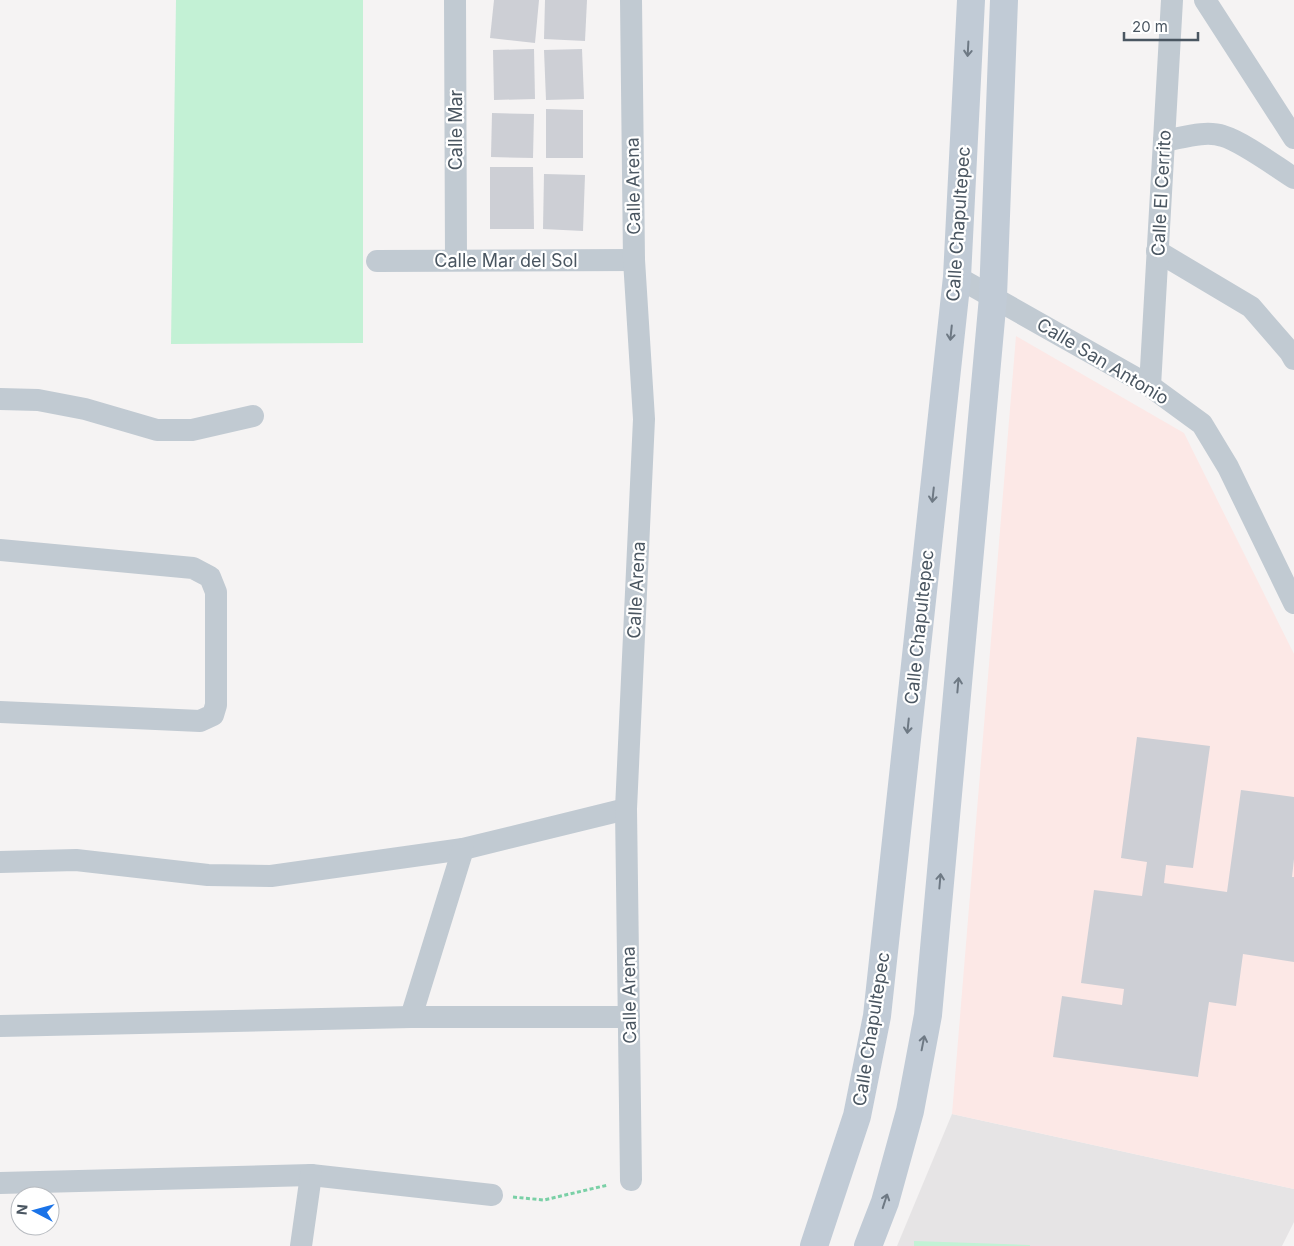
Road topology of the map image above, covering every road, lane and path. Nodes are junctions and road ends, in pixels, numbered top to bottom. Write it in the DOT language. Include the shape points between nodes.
graph roads {
  1 [pos="455,0"];
  2 [pos="631,0"];
  3 [pos="970,0"];
  4 [pos="1004,0"];
  5 [pos="1172,0"];
  6 [pos="1204,0"];
  7 [pos="1294,138"];
  8 [pos="1164,141"];
  9 [pos="1294,178"];
  10 [pos="1157,251"];
  11 [pos="456,260"];
  12 [pos="634,260"];
  13 [pos="377,261"];
  14 [pos="956,277"];
  15 [pos="993,297"];
  16 [pos="1294,359"];
  17 [pos="1150,386"];
  18 [pos="0,399"];
  19 [pos="253,416"];
  20 [pos="0,550"];
  21 [pos="1294,603"];
  22 [pos="0,712"];
  23 [pos="626,809"];
  24 [pos="463,848"];
  25 [pos="0,862"];
  26 [pos="411,1017"];
  27 [pos="629,1017"];
  28 [pos="0,1026"];
  29 [pos="311,1175"];
  30 [pos="630,1180"];
  31 [pos="0,1183"];
  32 [pos="492,1195"];
  33 [pos="300,1246"];
  34 [pos="814,1246"];
  35 [pos="868,1246"];
  1 -- 11 [label="street, Calle Mar"];
  2 -- 12 [label="street, Calle Arena"];
  3 -- 14 [label="street, Calle Chapultepec, one-way"];
  4 -- 15 [label="street, Calle Chapultepec"];
  5 -- 8 [label="street, Calle El Cerrito"];
  6 -- 7 [label="street"];
  8 -- 9 [label="street" via="1222,135"];
  8 -- 10 [label="street, Calle El Cerrito"];
  10 -- 16 [label="street" via="1251,307"];
  10 -- 17 [label="street, Calle El Cerrito"];
  11 -- 12 [label="street, Calle Mar del Sol"];
  11 -- 13 [label="street, Calle Mar del Sol"];
  12 -- 23 [label="street, Calle Arena" via="644,419"];
  14 -- 15 [label="street, Calle San Antonio"];
  14 -- 34 [label="street, Calle Chapultepec, one-way" via="877,1016 857,1116"];
  15 -- 17 [label="street, Calle San Antonio"];
  35 -- 15 [label="street, Calle Chapultepec, one-way" via="886,1202 910,1112 928,1015"];
  17 -- 21 [label="street, Calle San Antonio" via="1202,424 1228,467"];
  18 -- 19 [label="street" via="38,400 85,409 158,430 192,430"];
  20 -- 22 [label="street" via="193,568 210,577 216,592 216,705 213,715 200,721"];
  23 -- 24 [label="street"];
  23 -- 27 [label="street, Calle Arena"];
  24 -- 25 [label="street" via="271,876 208,875 76,860"];
  24 -- 26 [label="street"];
  26 -- 27 [label="street"];
  26 -- 28 [label="street"];
  27 -- 30 [label="street, Calle Arena"];
  29 -- 31 [label="street"];
  29 -- 32 [label="street"];
  29 -- 33 [label="street"];
  30 -- 32 [label="path" via="544,1200"];
}
